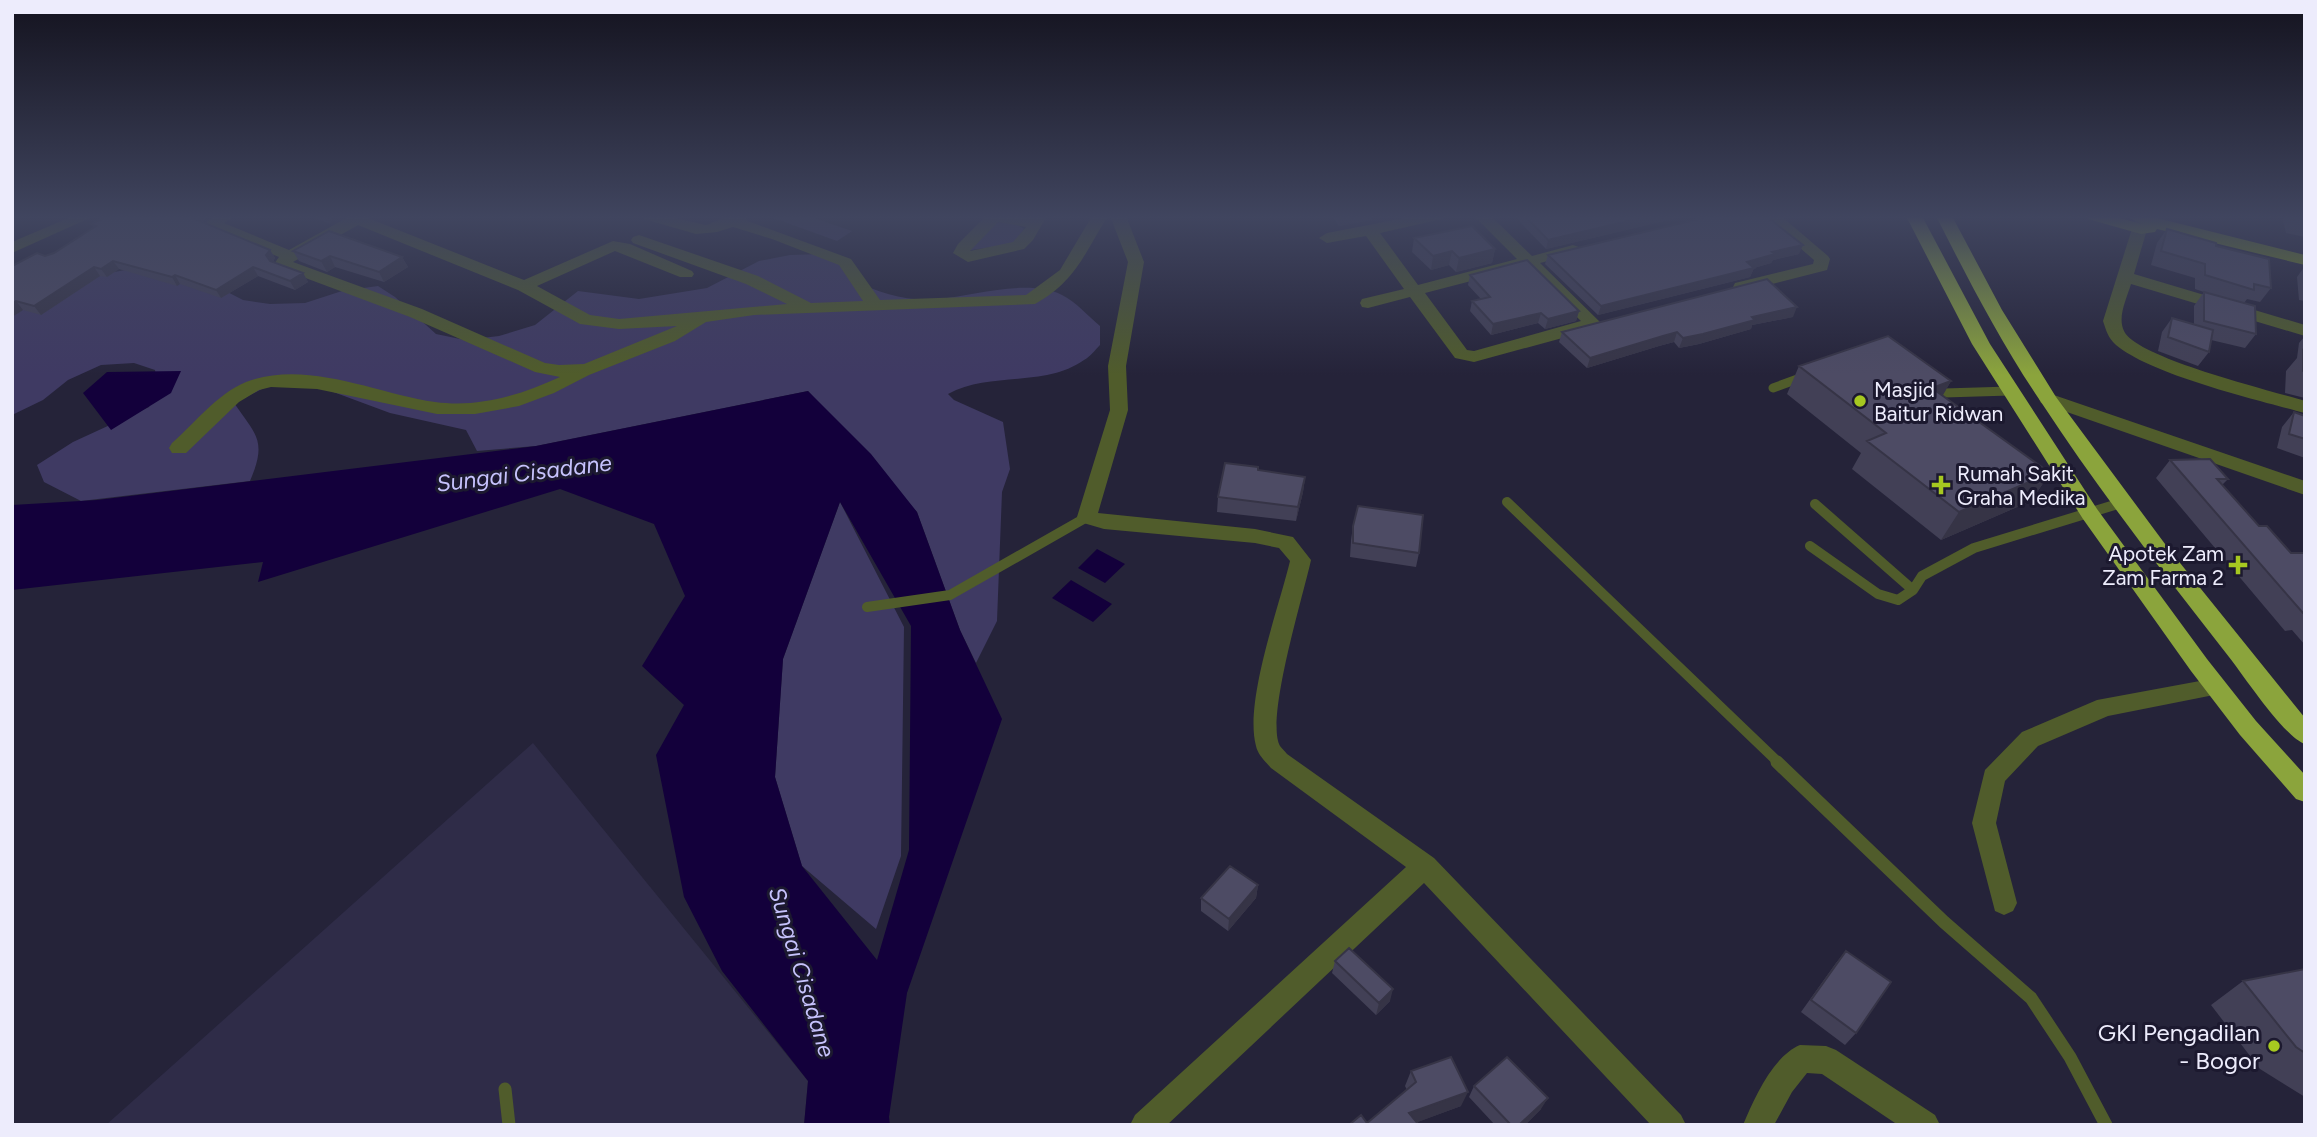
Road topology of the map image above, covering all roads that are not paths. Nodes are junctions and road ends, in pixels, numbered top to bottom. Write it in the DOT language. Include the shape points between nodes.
graph roads {
  1 [pos="290,269"];
  2 [pos="484,269"];
  3 [pos="562,269"];
  4 [pos="675,269"];
  5 [pos="720,269"];
  6 [pos="850,269"];
  7 [pos="1071,269"];
  8 [pos="1135,269"];
  9 [pos="1403,269"];
  10 [pos="1499,269"];
  11 [pos="1538,269"];
  12 [pos="1814,269"];
  13 [pos="1940,269"];
  14 [pos="1971,269"];
  15 [pos="2128,269"];
  16 [pos="686,274"];
  17 [pos="2126,277"];
  18 [pos="524,286"];
  19 [pos="1728,291"];
  20 [pos="1416,292"];
  21 [pos="873,303"];
  22 [pos="1368,303"];
  23 [pos="807,307"];
  24 [pos="705,318"];
  25 [pos="2305,331"];
  26 [pos="586,370"];
  27 [pos="1811,374"];
  28 [pos="1925,377"];
  29 [pos="1773,388"];
  30 [pos="2010,391"];
  31 [pos="2048,399"];
  32 [pos="2305,407"];
  33 [pos="179,448"];
  34 [pos="2305,488"];
  35 [pos="1507,502"];
  36 [pos="2121,503"];
  37 [pos="1815,504"];
  38 [pos="2090,514"];
  39 [pos="1087,517"];
  40 [pos="1810,546"];
  41 [pos="1913,590"];
  42 [pos="867,607"];
  43 [pos="2216,687"];
  44 [pos="2305,733"];
  45 [pos="2305,792"];
  46 [pos="1425,866"];
  47 [pos="2004,903"];
  48 [pos="505,1089"];
  49 [pos="509,1125"];
  50 [pos="1145,1125"];
  51 [pos="1671,1125"];
  52 [pos="1758,1125"];
  53 [pos="1925,1125"];
  54 [pos="2106,1125"];
  1 -- 26 [label="street" via="416,313 541,368"];
  2 -- 18 [label="street"];
  3 -- 18 [label="street"];
  4 -- 16 [label="street"];
  5 -- 23 [label="street"];
  6 -- 21 [label="street"];
  7 -- 21 [label="street" via="1060,282 1029,300"];
  8 -- 39 [label="street" via="1117,366 1119,410"];
  9 -- 20 [label="street"];
  10 -- 20 [label="street"];
  11 -- 20 [label="street" via="1600,322 1464,356"];
  12 -- 19 [label="street"];
  13 -- 30 [label="highway"];
  14 -- 31 [label="highway"];
  15 -- 17 [label="street"];
  17 -- 25 [label="street"];
  17 -- 32 [label="street" via="2112,321 2121,341 2170,364"];
  18 -- 24 [label="street" via="586,320 618,324"];
  20 -- 22 [label="street"];
  21 -- 23 [label="street"];
  23 -- 24 [label="street"];
  24 -- 26 [label="street"];
  26 -- 33 [label="street" via="550,390 480,407 438,408 361,390 269,380 237,395"];
  27 -- 29 [label="lane"];
  28 -- 30 [label="lane" via="1944,393"];
  30 -- 38 [label="highway"];
  31 -- 34 [label="street"];
  31 -- 36 [label="highway"];
  35 -- 54 [label="lane" via="1944,922 2031,998 2070,1057"];
  36 -- 38 [label="lane"];
  36 -- 44 [label="highway"];
  37 -- 41 [label="lane"];
  38 -- 41 [label="lane" via="1974,548 1922,576"];
  38 -- 43 [label="highway"];
  39 -- 42 [label="lane" via="950,595"];
  39 -- 46 [label="street" via="1286,542 1301,560 1270,693 1268,748 1279,761"];
  40 -- 41 [label="lane" via="1878,594 1898,600"];
  43 -- 45 [label="highway"];
  43 -- 47 [label="street" via="2105,707 2030,739 1993,778 1984,823"];
  46 -- 50 [label="street"];
  46 -- 51 [label="street"];
  48 -- 49 [label="lane"];
  52 -- 53 [label="street" via="1800,1059 1826,1060"];
}
